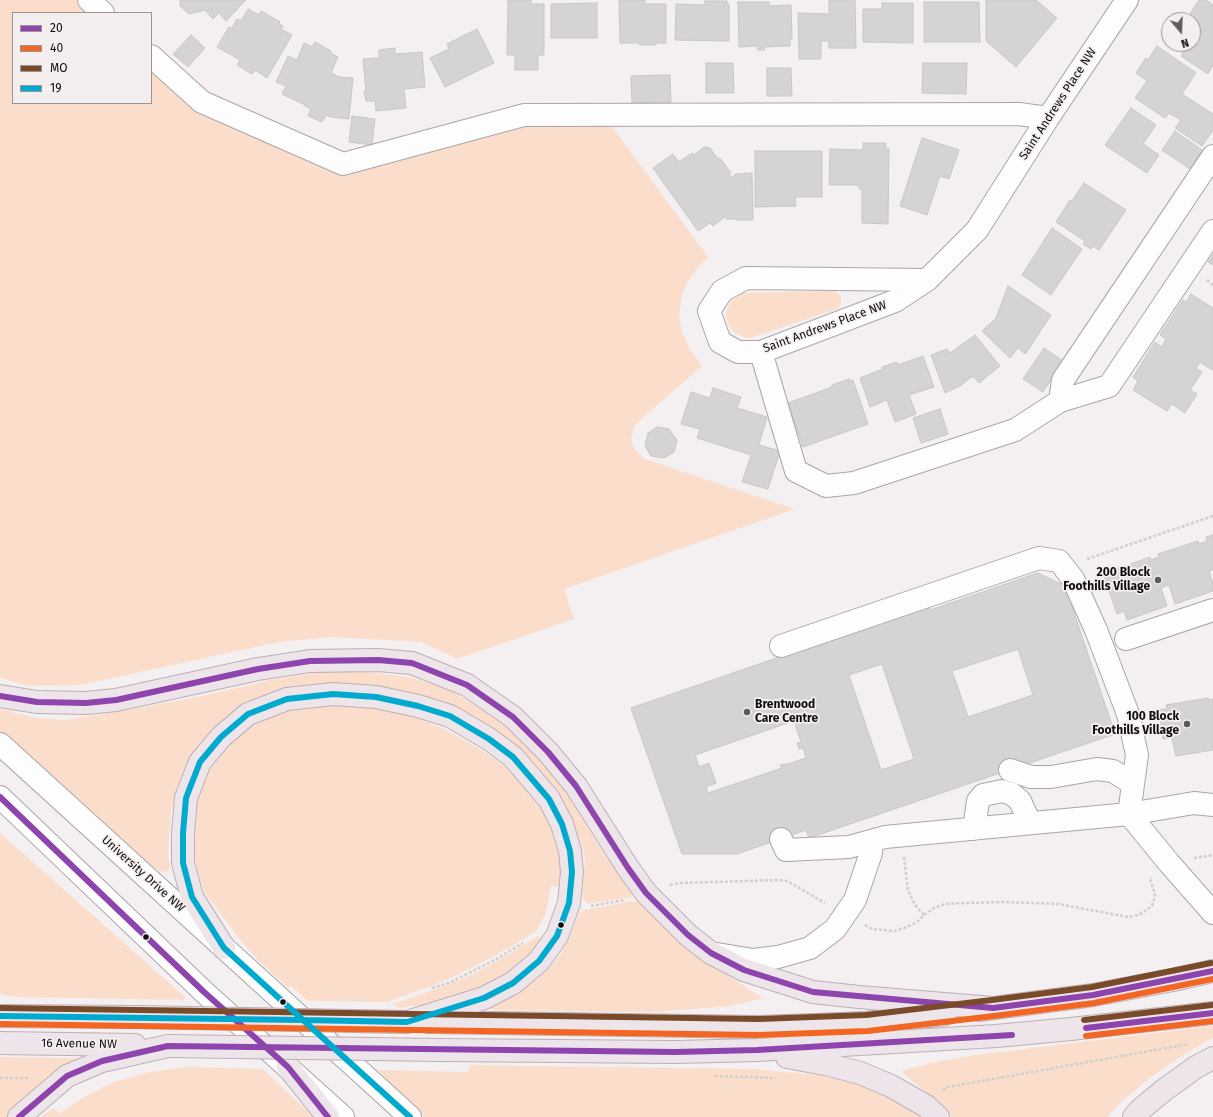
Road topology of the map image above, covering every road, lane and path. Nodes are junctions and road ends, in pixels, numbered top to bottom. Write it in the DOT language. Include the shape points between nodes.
graph roads {
  1 [pos="89,0"];
  2 [pos="1127,0"];
  3 [pos="102,12"];
  4 [pos="152,57"];
  5 [pos="1048,118"];
  6 [pos="1213,156"];
  7 [pos="1213,231"];
  8 [pos="927,280"];
  9 [pos="761,352"];
  10 [pos="1060,401"];
  11 [pos="1213,516"];
  12 [pos="1064,567"];
  13 [pos="1213,610"];
  14 [pos="1126,639"];
  15 [pos="781,646"];
  16 [pos="0,696"];
  17 [pos="0,744"];
  18 [pos="1010,770"];
  19 [pos="1133,784"];
  20 [pos="0,797"];
  21 [pos="1213,805"];
  22 [pos="1129,814"];
  23 [pos="1030,823"];
  24 [pos="974,829"];
  25 [pos="781,839"];
  26 [pos="872,841"];
  27 [pos="904,853"];
  28 [pos="1152,872"];
  29 [pos="664,887"];
  30 [pos="628,900"];
  31 [pos="828,905"];
  32 [pos="589,906"];
  33 [pos="1213,913"];
  34 [pos="924,915"];
  35 [pos="862,924"];
  36 [pos="524,942"];
  37 [pos="224,948"];
  38 [pos="711,953"];
  39 [pos="1213,971"];
  40 [pos="429,990"];
  41 [pos="993,1008"];
  42 [pos="1213,1013"];
  43 [pos="0,1016"];
  44 [pos="407,1022"];
  45 [pos="0,1043"];
  46 [pos="168,1046"];
  47 [pos="757,1050"];
  48 [pos="1213,1058"];
  49 [pos="288,1068"];
  50 [pos="19,1117"];
  51 [pos="328,1117"];
  52 [pos="343,1117"];
  53 [pos="410,1117"];
  54 [pos="938,1117"];
  55 [pos="1134,1117"];
  1 -- 3 [label="street"];
  2 -- 5 [label="street, Saint Andrews Place NW"];
  4 -- 5 [label="street" via="202,102 343,164 524,115 1019,114"];
  5 -- 8 [label="street, Saint Andrews Place NW" via="977,230"];
  6 -- 10 [label="street" via="1063,380"];
  7 -- 10 [label="street" via="1109,386"];
  8 -- 9 [label="street, Saint Andrews Place NW" via="895,301"];
  8 -- 9 [label="street, Saint Andrews Place NW" via="746,278 722,290 709,311 720,342 738,352"];
  9 -- 10 [label="street" via="796,471 826,486 854,483 1015,430"];
  11 -- 12 [label="path"];
  12 -- 15 [label="street" via="1059,561 1039,558"];
  12 -- 19 [label="street" via="1073,579 1096,630 1128,714 1137,755"];
  13 -- 14 [label="street"];
  16 -- 38 [label="highway" via="37,702 86,703 116,700 258,669 310,661 378,660 412,663 467,685 513,717 548,752 576,786 646,893 688,935"];
  17 -- 37 [label="street, University Drive NW"];
  18 -- 19 [label="street" via="1031,777 1057,776 1097,769 1113,771"];
  19 -- 22 [label="street"];
  20 -- 49 [label="street" via="204,992"];
  21 -- 22 [label="street" via="1194,803"];
  22 -- 23 [label="street"];
  22 -- 33 [label="street"];
  23 -- 24 [label="street"];
  23 -- 24 [label="street" via="1020,801 1012,794 1002,791 983,795 978,801"];
  24 -- 26 [label="street" via="885,837"];
  25 -- 26 [label="street" via="786,850 849,847"];
  26 -- 38 [label="street" via="871,853 855,900 834,929 810,948 778,957 753,960"];
  27 -- 34 [label="path" via="908,890 915,905"];
  28 -- 34 [label="path" via="1150,880 1155,894 1154,900 1152,906 1139,915 1128,917 1058,904 1005,902 945,904"];
  29 -- 31 [label="path" via="679,883 779,880 796,886"];
  30 -- 32 [label="path"];
  34 -- 35 [label="path" via="917,922 895,931 872,929"];
  36 -- 40 [label="path" via="465,975"];
  37 -- 44 [label="highway" via="192,897 183,863 186,798 200,762 221,736 248,714 287,698 333,694 376,696 450,716 513,757 549,799 562,824 570,851 572,872 569,903 557,936 539,961 513,983 484,998"];
  37 -- 53 [label="street, University Drive NW"];
  38 -- 41 [label="highway" via="744,970 813,992"];
  39 -- 41 [label="highway" via="1093,994"];
  41 -- 44 [label="highway" via="867,1023 759,1027"];
  42 -- 47 [label="highway, 16 Avenue NW" via="1004,1035"];
  43 -- 44 [label="highway, bridge"];
  45 -- 46 [label="highway, 16 Avenue NW"];
  46 -- 47 [label="highway, 16 Avenue NW, bridge" via="675,1052"];
  46 -- 50 [label="highway" via="102,1061 67,1076"];
  47 -- 54 [label="highway" via="860,1074 891,1086 926,1106"];
  48 -- 55 [label="highway" via="1164,1090"];
  49 -- 51 [label="highway"];
  49 -- 52 [label="street"];
}
